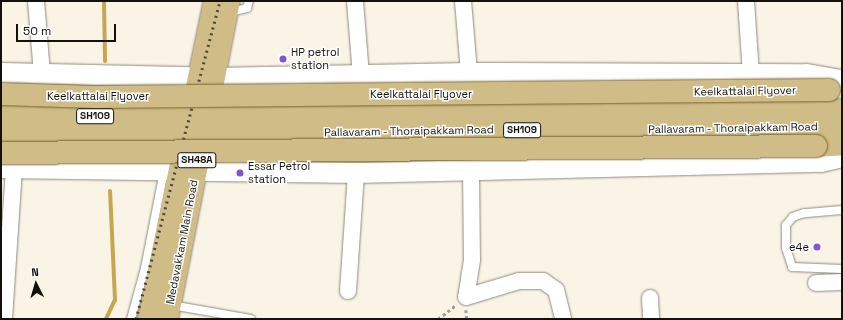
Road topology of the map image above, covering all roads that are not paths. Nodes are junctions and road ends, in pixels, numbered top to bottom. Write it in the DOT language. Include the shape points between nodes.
graph roads {
  1 [pos="36,1"];
  2 [pos="249,1"];
  3 [pos="355,1"];
  4 [pos="463,1"];
  5 [pos="746,1"];
  6 [pos="224,5"];
  7 [pos="1,73"];
  8 [pos="468,73"];
  9 [pos="42,74"];
  10 [pos="751,74"];
  11 [pos="361,75"];
  12 [pos="206,77"];
  13 [pos="838,86"];
  14 [pos="1,94"];
  15 [pos="842,110"];
  16 [pos="1,115"];
  17 [pos="195,124"];
  18 [pos="842,127"];
  19 [pos="1,132"];
  20 [pos="842,144"];
  21 [pos="842,157"];
  22 [pos="5,163"];
  23 [pos="471,169"];
  24 [pos="179,171"];
  25 [pos="356,173"];
  26 [pos="842,210"];
  27 [pos="842,270"];
  28 [pos="842,282"];
  29 [pos="816,283"];
  30 [pos="348,291"];
  31 [pos="650,298"];
  32 [pos="168,312"];
  33 [pos="4,319"];
  34 [pos="131,319"];
  35 [pos="149,319"];
  36 [pos="251,319"];
  37 [pos="563,319"];
  38 [pos="651,319"];
  1 -- 9 [label="street"];
  2 -- 6 [label="lane" via="247,8"];
  3 -- 11 [label="street"];
  4 -- 8 [label="street"];
  5 -- 10 [label="street"];
  6 -- 12 [label="main road, Medavakkam Main Road / SH48A"];
  7 -- 9 [label="street"];
  8 -- 10 [label="street"];
  8 -- 11 [label="street"];
  9 -- 12 [label="street"];
  10 -- 13 [label="street" via="807,74"];
  11 -- 12 [label="street"];
  12 -- 17 [label="main road, Medavakkam Main Road / SH48A"];
  13 -- 14 [label="main road, Keelkattalai Flyover, bridge" via="94,97"];
  15 -- 17 [label="main road, Pallavaram - Thoraipakkam Road / SH109"];
  16 -- 17 [label="main road, Pallavaram - Thoraipakkam Road / SH109"];
  17 -- 18 [label="main road, Pallavaram - Thoraipakkam Road / SH109"];
  17 -- 19 [label="main road, Pallavaram - Thoraipakkam Road / SH109"];
  17 -- 24 [label="main road, Medavakkam Main Road / SH48A"];
  20 -- 22 [label="main road, bridge"];
  21 -- 23 [label="street" via="821,162"];
  22 -- 24 [label="street"];
  22 -- 33 [label="street"];
  23 -- 25 [label="street"];
  23 -- 37 [label="street" via="472,260 466,297 519,281 543,281 556,290"];
  24 -- 25 [label="street"];
  24 -- 32 [label="main road, Medavakkam Main Road / SH48A"];
  24 -- 34 [label="lane" via="145,268"];
  24 -- 35 [label="main road, SH48A"];
  25 -- 30 [label="street"];
  26 -- 27 [label="lane" via="804,213 793,217 786,225 786,248 792,267"];
  28 -- 29 [label="street"];
  31 -- 38 [label="street"];
  32 -- 36 [label="lane"];
}
